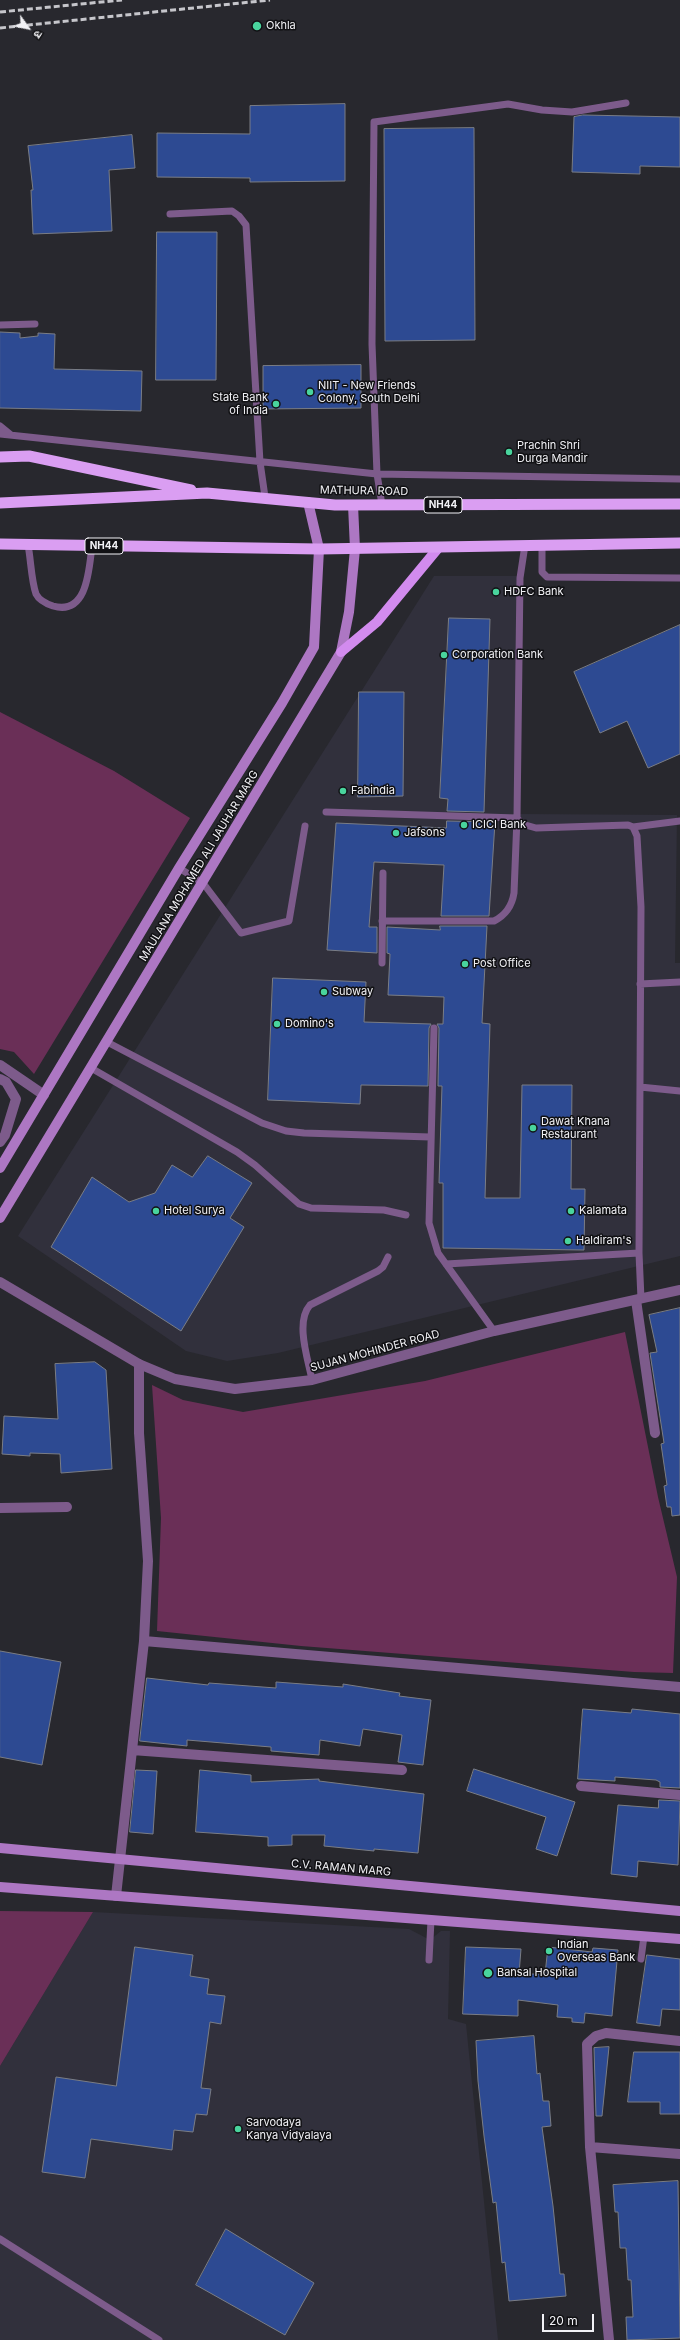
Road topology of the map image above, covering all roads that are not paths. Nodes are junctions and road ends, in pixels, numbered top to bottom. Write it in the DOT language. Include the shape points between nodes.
graph roads {
  1 [pos="626,103"];
  2 [pos="170,214"];
  3 [pos="35,324"];
  4 [pos="0,325"];
  5 [pos="0,426"];
  6 [pos="0,434"];
  7 [pos="10,435"];
  8 [pos="0,457"];
  9 [pos="260,462"];
  10 [pos="376,474"];
  11 [pos="680,479"];
  12 [pos="207,494"];
  13 [pos="265,497"];
  14 [pos="308,502"];
  15 [pos="0,503"];
  16 [pos="680,504"];
  17 [pos="353,505"];
  18 [pos="382,505"];
  19 [pos="680,543"];
  20 [pos="0,544"];
  21 [pos="542,544"];
  22 [pos="28,545"];
  23 [pos="525,545"];
  24 [pos="92,546"];
  25 [pos="439,547"];
  26 [pos="319,549"];
  27 [pos="355,549"];
  28 [pos="680,578"];
  29 [pos="342,652"];
  30 [pos="326,812"];
  31 [pos="517,818"];
  32 [pos="680,821"];
  33 [pos="305,826"];
  34 [pos="633,827"];
  35 [pos="179,868"];
  36 [pos="382,873"];
  37 [pos="203,883"];
  38 [pos="382,921"];
  39 [pos="382,963"];
  40 [pos="680,982"];
  41 [pos="640,984"];
  42 [pos="434,1028"];
  43 [pos="106,1042"];
  44 [pos="0,1065"];
  45 [pos="91,1068"];
  46 [pos="0,1079"];
  47 [pos="640,1087"];
  48 [pos="680,1091"];
  49 [pos="44,1095"];
  50 [pos="430,1137"];
  51 [pos="0,1142"];
  52 [pos="0,1168"];
  53 [pos="406,1215"];
  54 [pos="0,1218"];
  55 [pos="639,1253"];
  56 [pos="388,1257"];
  57 [pos="446,1264"];
  58 [pos="0,1282"];
  59 [pos="680,1290"];
  60 [pos="638,1299"];
  61 [pos="494,1332"];
  62 [pos="139,1364"];
  63 [pos="312,1380"];
  64 [pos="655,1433"];
  65 [pos="67,1507"];
  66 [pos="0,1508"];
  67 [pos="144,1641"];
  68 [pos="680,1687"];
  69 [pos="132,1750"];
  70 [pos="402,1770"];
  71 [pos="581,1786"];
  72 [pos="680,1795"];
  73 [pos="0,1848"];
  74 [pos="120,1859"];
  75 [pos="0,1888"];
  76 [pos="116,1896"];
  77 [pos="680,1911"];
  78 [pos="431,1920"];
  79 [pos="644,1936"];
  80 [pos="680,1939"];
  81 [pos="641,1959"];
  82 [pos="429,1960"];
  83 [pos="680,2041"];
  84 [pos="590,2147"];
  85 [pos="680,2154"];
  86 [pos="0,2239"];
  87 [pos="159,2340"];
  88 [pos="609,2340"];
  1 -- 10 [label="lane" via="572,112 508,104 374,122 372,344"];
  2 -- 9 [label="lane" via="232,212 246,225"];
  3 -- 4 [label="lane"];
  5 -- 7 [label="lane"];
  6 -- 7 [label="lane"];
  7 -- 9 [label="lane"];
  8 -- 12 [label="highway" via="29,456"];
  9 -- 10 [label="lane"];
  9 -- 13 [label="lane"];
  10 -- 11 [label="lane"];
  10 -- 18 [label="lane"];
  12 -- 13 [label="highway, MATHURA ROAD / NH44"];
  12 -- 15 [label="highway, MATHURA ROAD / NH44"];
  13 -- 14 [label="highway, MATHURA ROAD / NH44"];
  14 -- 17 [label="highway, MATHURA ROAD / NH44"];
  14 -- 26 [label="main road, MAULANA MOHAMED ALI JAUHAR MARG"];
  16 -- 18 [label="highway, MATHURA ROAD / NH44"];
  17 -- 18 [label="highway, MATHURA ROAD / NH44"];
  17 -- 27 [label="main road, MAULANA MOHAMED ALI JAUHAR MARG"];
  19 -- 21 [label="highway, NH44"];
  20 -- 22 [label="highway, NH44"];
  21 -- 23 [label="highway, NH44"];
  21 -- 28 [label="lane" via="542,572 547,577"];
  22 -- 24 [label="highway, NH44"];
  22 -- 24 [label="lane" via="36,594 43,602 57,607 71,605 78,601 83,593"];
  23 -- 25 [label="highway, NH44"];
  23 -- 31 [label="lane" via="520,578"];
  24 -- 26 [label="highway, NH44"];
  25 -- 27 [label="highway, NH44"];
  25 -- 29 [label="main road" via="377,622"];
  26 -- 27 [label="highway, NH44"];
  26 -- 35 [label="main road, MAULANA MOHAMED ALI JAUHAR MARG" via="314,647 282,704"];
  27 -- 29 [label="main road, MAULANA MOHAMED ALI JAUHAR MARG"];
  29 -- 37 [label="main road, MAULANA MOHAMED ALI JAUHAR MARG"];
  30 -- 31 [label="lane"];
  31 -- 34 [label="lane" via="522,824 536,828 628,825"];
  31 -- 38 [label="lane" via="513,903 502,917 494,921"];
  32 -- 34 [label="lane"];
  33 -- 37 [label="lane" via="289,921 241,933"];
  34 -- 41 [label="lane" via="637,836 641,907"];
  35 -- 37 [label="lane"];
  35 -- 49 [label="main road, MAULANA MOHAMED ALI JAUHAR MARG"];
  36 -- 38 [label="lane"];
  37 -- 43 [label="main road, MAULANA MOHAMED ALI JAUHAR MARG"];
  38 -- 39 [label="lane"];
  40 -- 41 [label="lane"];
  41 -- 47 [label="lane"];
  42 -- 50 [label="lane"];
  43 -- 45 [label="main road, MAULANA MOHAMED ALI JAUHAR MARG"];
  43 -- 50 [label="lane" via="262,1123 286,1131"];
  44 -- 49 [label="street"];
  45 -- 53 [label="lane" via="237,1152 256,1165 299,1204 322,1209 384,1210"];
  45 -- 54 [label="main road, MAULANA MOHAMED ALI JAUHAR MARG"];
  46 -- 51 [label="street" via="6,1082 16,1099 5,1135"];
  47 -- 48 [label="lane"];
  47 -- 55 [label="lane"];
  49 -- 52 [label="main road, MAULANA MOHAMED ALI JAUHAR MARG"];
  50 -- 57 [label="lane" via="429,1223 438,1253"];
  55 -- 57 [label="lane"];
  55 -- 60 [label="lane"];
  56 -- 63 [label="lane" via="378,1271 310,1305 305,1311 302,1323"];
  57 -- 61 [label="lane"];
  58 -- 62 [label="street, SUJAN MOHINDER ROAD"];
  59 -- 60 [label="street, SUJAN MOHINDER ROAD"];
  60 -- 61 [label="street, SUJAN MOHINDER ROAD"];
  60 -- 64 [label="street"];
  61 -- 63 [label="street, SUJAN MOHINDER ROAD"];
  62 -- 63 [label="street, SUJAN MOHINDER ROAD" via="175,1379 235,1389"];
  62 -- 67 [label="street" via="139,1433 148,1561"];
  65 -- 66 [label="street"];
  67 -- 68 [label="street"];
  67 -- 69 [label="street"];
  69 -- 70 [label="street"];
  69 -- 74 [label="street"];
  71 -- 72 [label="street"];
  73 -- 74 [label="main road, C.V. RAMAN MARG"];
  74 -- 76 [label="street"];
  74 -- 77 [label="main road, C.V. RAMAN MARG"];
  75 -- 76 [label="main road"];
  76 -- 78 [label="main road"];
  78 -- 79 [label="main road"];
  78 -- 82 [label="lane"];
  79 -- 80 [label="main road"];
  79 -- 81 [label="lane"];
  83 -- 84 [label="street" via="606,2033 590,2040 586,2048"];
  84 -- 85 [label="street"];
  84 -- 88 [label="street"];
  86 -- 87 [label="lane"];
}
